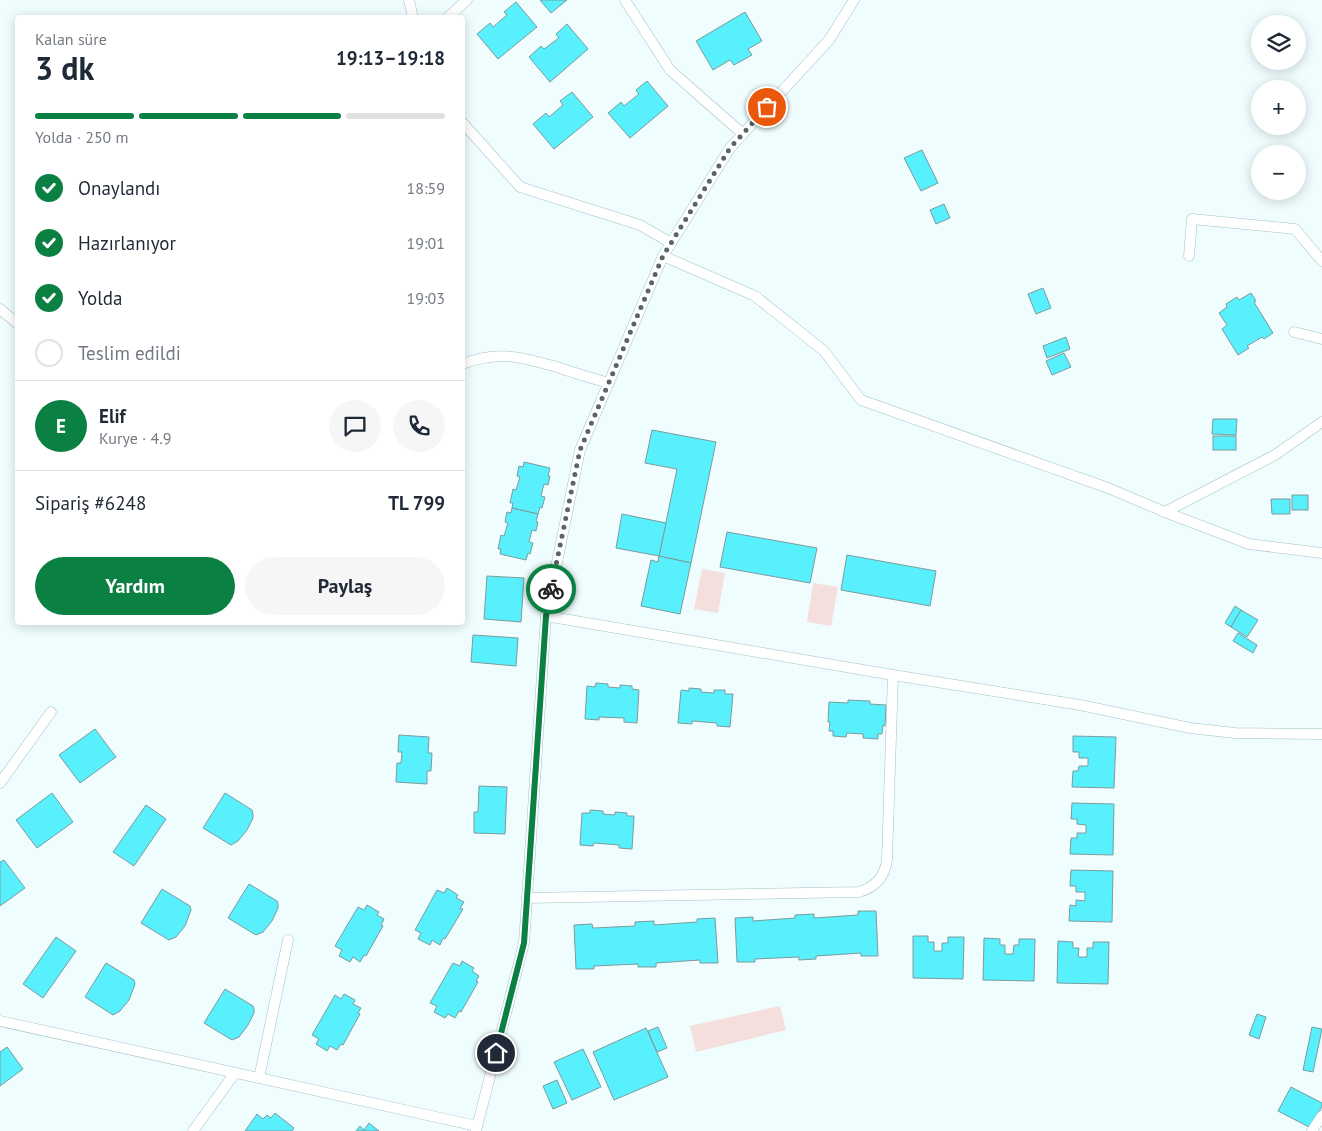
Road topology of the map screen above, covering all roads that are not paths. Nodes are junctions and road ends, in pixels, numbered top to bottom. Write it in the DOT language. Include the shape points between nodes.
graph roads {
  1 [pos="410,0"];
  2 [pos="468,0"];
  3 [pos="625,0"];
  4 [pos="854,0"];
  5 [pos="412,15"];
  6 [pos="450,15"];
  7 [pos="465,125"];
  8 [pos="743,134"];
  9 [pos="671,242"];
  10 [pos="663,256"];
  11 [pos="1189,256"];
  12 [pos="1322,261"];
  13 [pos="0,309"];
  14 [pos="15,322"];
  15 [pos="1294,332"];
  16 [pos="1322,340"];
  17 [pos="465,363"];
  18 [pos="609,383"];
  19 [pos="1322,422"];
  20 [pos="1165,512"];
  21 [pos="1322,553"];
  22 [pos="546,616"];
  23 [pos="893,676"];
  24 [pos="51,712"];
  25 [pos="1322,734"];
  26 [pos="0,783"];
  27 [pos="527,898"];
  28 [pos="288,940"];
  29 [pos="0,1021"];
  30 [pos="235,1073"];
  31 [pos="260,1078"];
  32 [pos="1322,1116"];
  33 [pos="477,1129"];
  34 [pos="193,1131"];
  35 [pos="1312,1131"];
  1 -- 5 [label="street"];
  2 -- 6 [label="street"];
  3 -- 8 [label="street" via="670,70"];
  4 -- 8 [label="street" via="828,40"];
  7 -- 9 [label="street" via="520,187 640,225"];
  8 -- 9 [label="street" via="730,148"];
  9 -- 10 [label="street"];
  10 -- 18 [label="street"];
  10 -- 20 [label="street" via="755,296 824,351 861,400 1108,488"];
  11 -- 12 [label="street" via="1192,219 1295,229"];
  13 -- 14 [label="street"];
  15 -- 16 [label="street"];
  17 -- 18 [label="street" via="483,357 520,356"];
  18 -- 22 [label="street" via="580,450"];
  19 -- 20 [label="street" via="1275,455"];
  20 -- 21 [label="street" via="1249,544"];
  22 -- 23 [label="street"];
  22 -- 27 [label="street"];
  23 -- 25 [label="street" via="1080,705 1190,728 1235,733"];
  23 -- 27 [label="street" via="887,860 880,880 870,888 859,892"];
  24 -- 26 [label="street"];
  27 -- 33 [label="street" via="524,943"];
  28 -- 31 [label="street"];
  29 -- 30 [label="street"];
  30 -- 31 [label="street"];
  30 -- 34 [label="street"];
  31 -- 33 [label="street"];
  32 -- 35 [label="street"];
}
